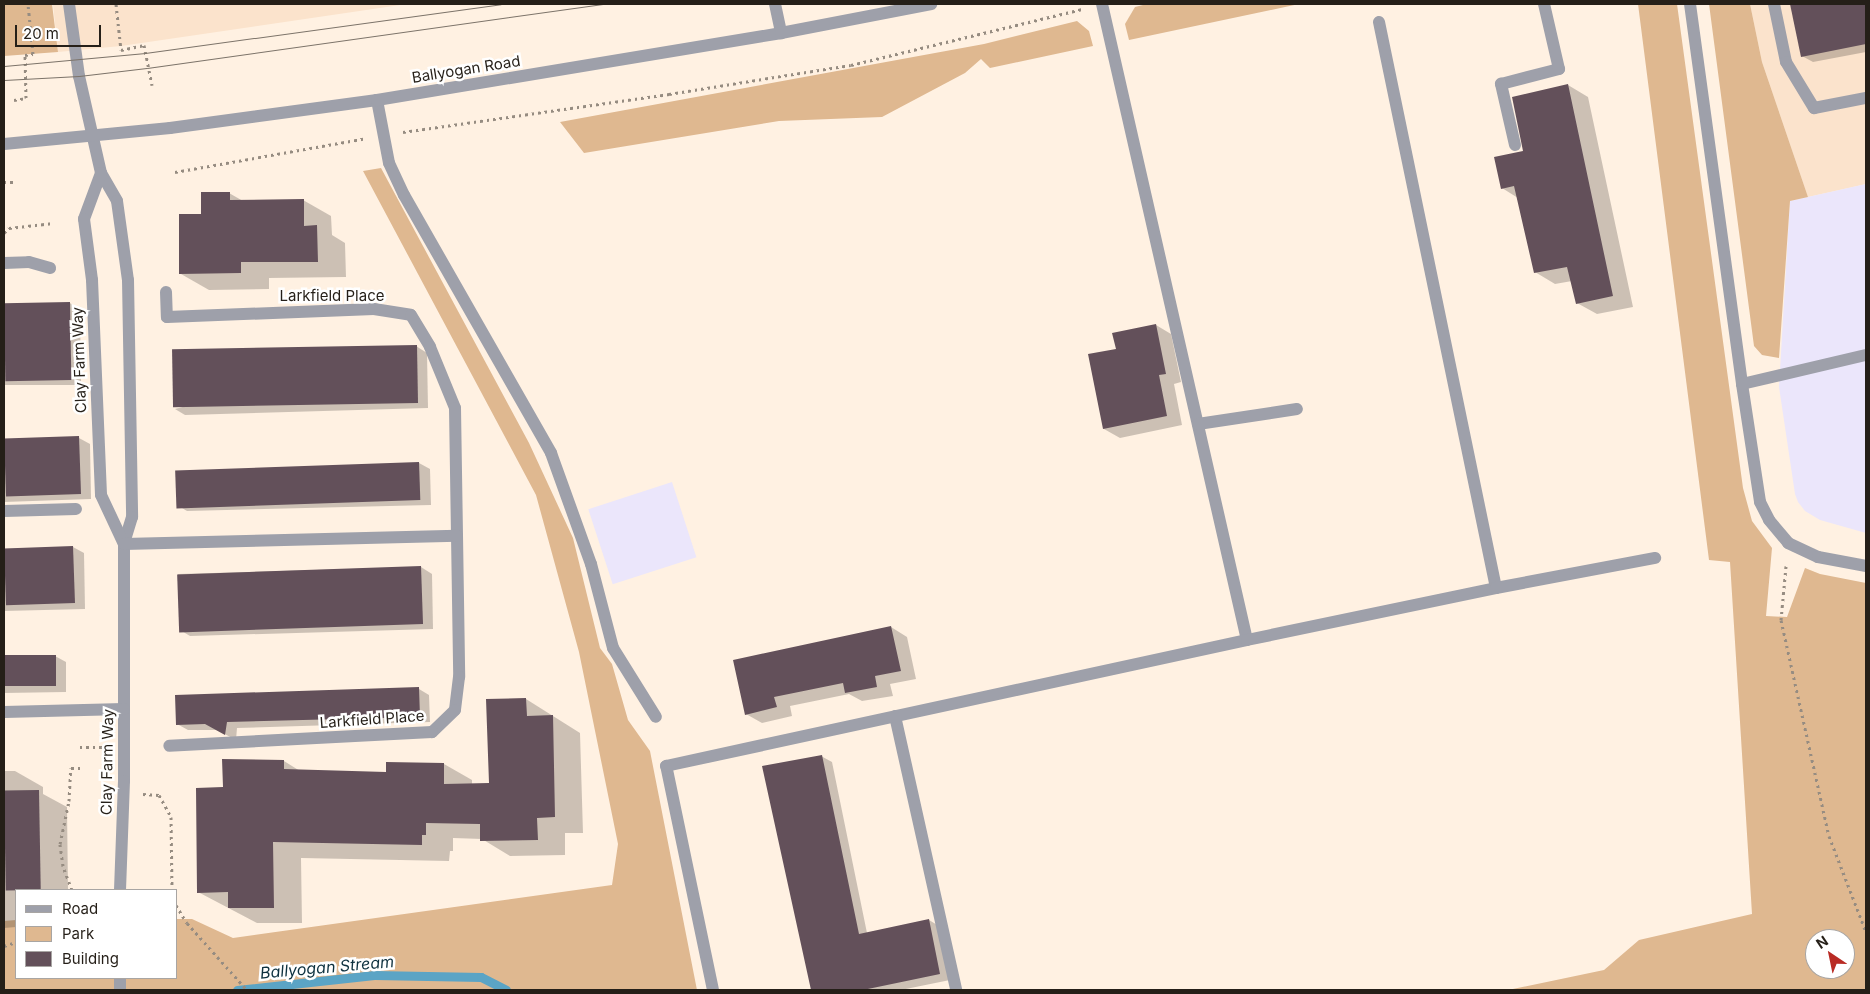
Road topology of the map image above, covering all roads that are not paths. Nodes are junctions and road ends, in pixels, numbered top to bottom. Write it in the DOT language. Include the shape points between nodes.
graph roads {
  1 [pos="68,4"];
  2 [pos="774,4"];
  3 [pos="931,4"];
  4 [pos="1102,4"];
  5 [pos="1544,4"];
  6 [pos="1690,4"];
  7 [pos="1774,4"];
  8 [pos="1379,22"];
  9 [pos="781,33"];
  10 [pos="1866,98"];
  11 [pos="377,100"];
  12 [pos="94,137"];
  13 [pos="4,144"];
  14 [pos="1515,145"];
  15 [pos="101,172"];
  16 [pos="4,263"];
  17 [pos="50,268"];
  18 [pos="166,292"];
  19 [pos="1866,355"];
  20 [pos="1742,384"];
  21 [pos="1297,409"];
  22 [pos="1198,424"];
  23 [pos="76,509"];
  24 [pos="4,511"];
  25 [pos="457,536"];
  26 [pos="124,544"];
  27 [pos="1655,558"];
  28 [pos="1866,566"];
  29 [pos="1496,588"];
  30 [pos="1246,640"];
  31 [pos="124,709"];
  32 [pos="4,712"];
  33 [pos="895,716"];
  34 [pos="656,717"];
  35 [pos="169,746"];
  36 [pos="120,889"];
  37 [pos="713,990"];
  38 [pos="956,990"];
  1 -- 12 [label="street, Clay Farm Way" via="79,76"];
  2 -- 9 [label="street"];
  3 -- 9 [label="street, Ballyogan Road"];
  4 -- 22 [label="street"];
  5 -- 14 [label="street" via="1559,69 1501,84"];
  6 -- 20 [label="street"];
  7 -- 10 [label="street" via="1786,62 1814,108"];
  8 -- 29 [label="street"];
  9 -- 11 [label="street, Ballyogan Road"];
  11 -- 12 [label="street, Ballyogan Road"];
  11 -- 34 [label="street" via="389,164 551,453 591,564 613,648"];
  12 -- 13 [label="street, Ballyogan Road"];
  12 -- 15 [label="street, Clay Farm Way"];
  15 -- 26 [label="street, Clay Farm Way" via="117,200 128,280 132,517"];
  15 -- 26 [label="street, Clay Farm Way" via="84,220 92,280 101,495"];
  16 -- 17 [label="street" via="29,262"];
  18 -- 25 [label="street, Larkfield Place" via="167,317 374,309 411,315 430,348 455,408"];
  19 -- 20 [label="street"];
  20 -- 28 [label="street" via="1760,502 1769,520 1788,543 1818,557"];
  21 -- 22 [label="street"];
  22 -- 30 [label="street"];
  23 -- 24 [label="street"];
  25 -- 26 [label="street"];
  25 -- 35 [label="street, Larkfield Place" via="458,677 455,710 432,732"];
  26 -- 31 [label="street, Clay Farm Way"];
  27 -- 29 [label="street"];
  29 -- 30 [label="street"];
  30 -- 33 [label="street"];
  31 -- 32 [label="street"];
  31 -- 36 [label="street, Clay Farm Way"];
  33 -- 37 [label="street" via="666,766"];
  33 -- 38 [label="street"];
}
